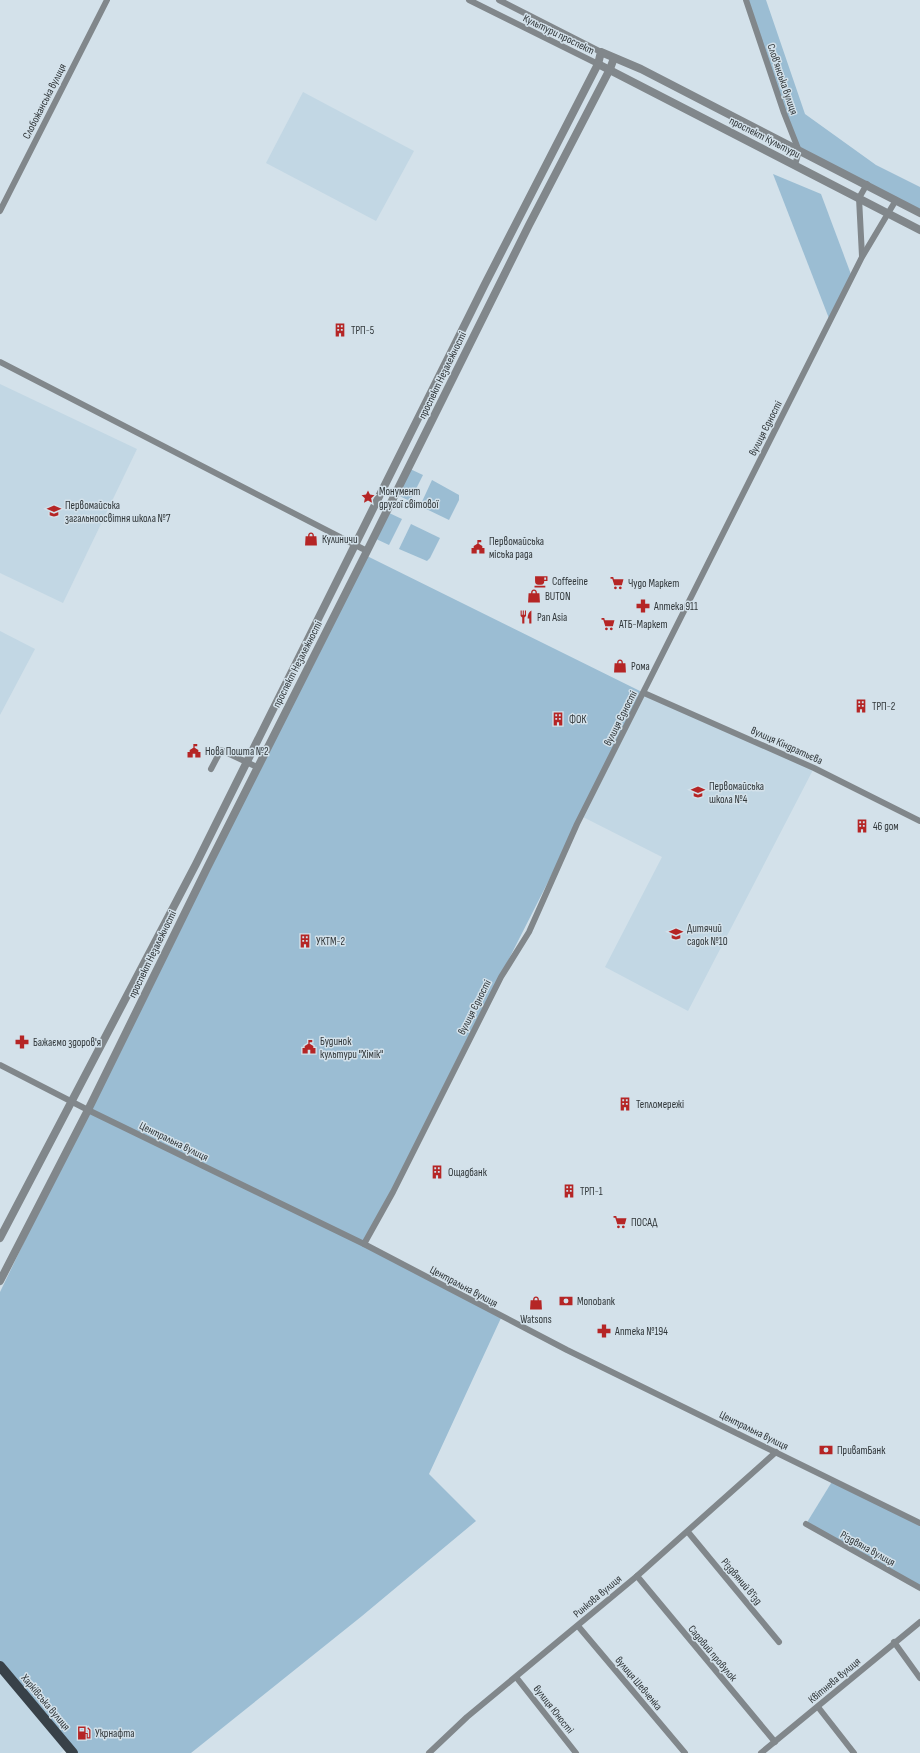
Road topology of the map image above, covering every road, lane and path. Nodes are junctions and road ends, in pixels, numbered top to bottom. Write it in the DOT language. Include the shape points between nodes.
graph roads {
  1 [pos="107,0"];
  2 [pos="469,0"];
  3 [pos="499,0"];
  4 [pos="746,0"];
  5 [pos="570,35"];
  6 [pos="564,48"];
  7 [pos="601,52"];
  8 [pos="614,58"];
  9 [pos="598,64"];
  10 [pos="610,69"];
  11 [pos="799,151"];
  12 [pos="795,165"];
  13 [pos="867,184"];
  14 [pos="859,198"];
  15 [pos="896,200"];
  16 [pos="0,211"];
  17 [pos="920,213"];
  18 [pos="887,214"];
  19 [pos="519,221"];
  20 [pos="529,225"];
  21 [pos="920,230"];
  22 [pos="862,257"];
  23 [pos="0,362"];
  24 [pos="355,545"];
  25 [pos="366,553"];
  26 [pos="644,693"];
  27 [pos="246,762"];
  28 [pos="257,767"];
  29 [pos="211,769"];
  30 [pos="920,821"];
  31 [pos="0,1065"];
  32 [pos="70,1101"];
  33 [pos="88,1110"];
  34 [pos="0,1238"];
  35 [pos="364,1244"];
  36 [pos="0,1281"];
  37 [pos="776,1452"];
  38 [pos="920,1523"];
  39 [pos="806,1524"];
  40 [pos="688,1532"];
  41 [pos="637,1576"];
  42 [pos="920,1588"];
  43 [pos="920,1622"];
  44 [pos="578,1626"];
  45 [pos="780,1642"];
  46 [pos="894,1642"];
  47 [pos="0,1666"];
  48 [pos="516,1676"];
  49 [pos="920,1678"];
  50 [pos="818,1706"];
  51 [pos="775,1742"];
  52 [pos="73,1753"];
  53 [pos="430,1753"];
  54 [pos="576,1753"];
  55 [pos="685,1753"];
  56 [pos="761,1753"];
  57 [pos="854,1753"];
  1 -- 16 [label="street, Слобожанська вулиця"];
  2 -- 6 [label="street, Культури проспект"];
  3 -- 5 [label="street, Культури проспект"];
  4 -- 11 [label="street, Слов'янська вулиця"];
  5 -- 6 [label="street"];
  5 -- 7 [label="street, Культури проспект"];
  6 -- 9 [label="street, Культури проспект"];
  7 -- 8 [label="street, проспект Культури"];
  7 -- 9 [label="street, проспект Незалежності"];
  8 -- 10 [label="street, проспект Незалежності"];
  8 -- 11 [label="street, проспект Культури" via="641,69"];
  9 -- 10 [label="street, проспект Культури"];
  9 -- 19 [label="street, проспект Незалежності"];
  10 -- 12 [label="street, проспект Культури"];
  10 -- 20 [label="street, проспект Незалежності"];
  11 -- 12 [label="street"];
  11 -- 13 [label="street, проспект Культури"];
  12 -- 14 [label="street, проспект Культури"];
  13 -- 14 [label="street"];
  13 -- 15 [label="street, проспект Культури"];
  14 -- 18 [label="street, проспект Культури"];
  14 -- 22 [label="street"];
  15 -- 17 [label="street, проспект Культури"];
  15 -- 18 [label="street, вулиця Єдності"];
  18 -- 21 [label="street, проспект Культури"];
  18 -- 22 [label="street, вулиця Єдності"];
  19 -- 20 [label="street"];
  19 -- 24 [label="street, проспект Незалежності" via="481,291"];
  20 -- 25 [label="street, проспект Незалежності"];
  22 -- 26 [label="street, вулиця Єдності"];
  23 -- 24 [label="street"];
  24 -- 25 [label="street"];
  24 -- 27 [label="street, проспект Незалежності"];
  25 -- 28 [label="street, проспект Незалежності"];
  26 -- 30 [label="street, вулиця Кіндратьєва" via="814,768"];
  26 -- 35 [label="street, вулиця Єдності" via="577,824 529,932 501,977"];
  27 -- 28 [label="street"];
  27 -- 29 [label="street" via="221,750"];
  27 -- 32 [label="street, проспект Незалежності" via="196,864"];
  28 -- 33 [label="street, проспект Незалежності"];
  31 -- 32 [label="street, Центральна вулиця"];
  32 -- 33 [label="street, Центральна вулиця"];
  32 -- 34 [label="street, проспект Незалежності"];
  33 -- 35 [label="street, Центральна вулиця"];
  33 -- 36 [label="street, проспект Незалежності"];
  35 -- 37 [label="street, Центральна вулиця" via="548,1340"];
  37 -- 38 [label="street, Центральна вулиця"];
  37 -- 40 [label="street, Ринкова вулиця"];
  39 -- 42 [label="street, Різдвяна вулиця"];
  40 -- 41 [label="street, Ринкова вулиця"];
  40 -- 45 [label="street, Різдвяний в'їзд"];
  41 -- 44 [label="street, Ринкова вулиця"];
  41 -- 51 [label="street, Садовий провулок"];
  43 -- 46 [label="street, Квітнева вулиця"];
  44 -- 48 [label="street, Ринкова вулиця"];
  44 -- 55 [label="street, вулиця Шевченка"];
  46 -- 49 [label="street"];
  46 -- 50 [label="street, Квітнева вулиця"];
  47 -- 52 [label="main road, Харківська вулиця"];
  48 -- 53 [label="street, Ринкова вулиця" via="467,1717"];
  48 -- 54 [label="street, вулиця Юності"];
  50 -- 51 [label="street, Квітнева вулиця"];
  50 -- 57 [label="street"];
  51 -- 56 [label="street, Квітнева вулиця"];
}
